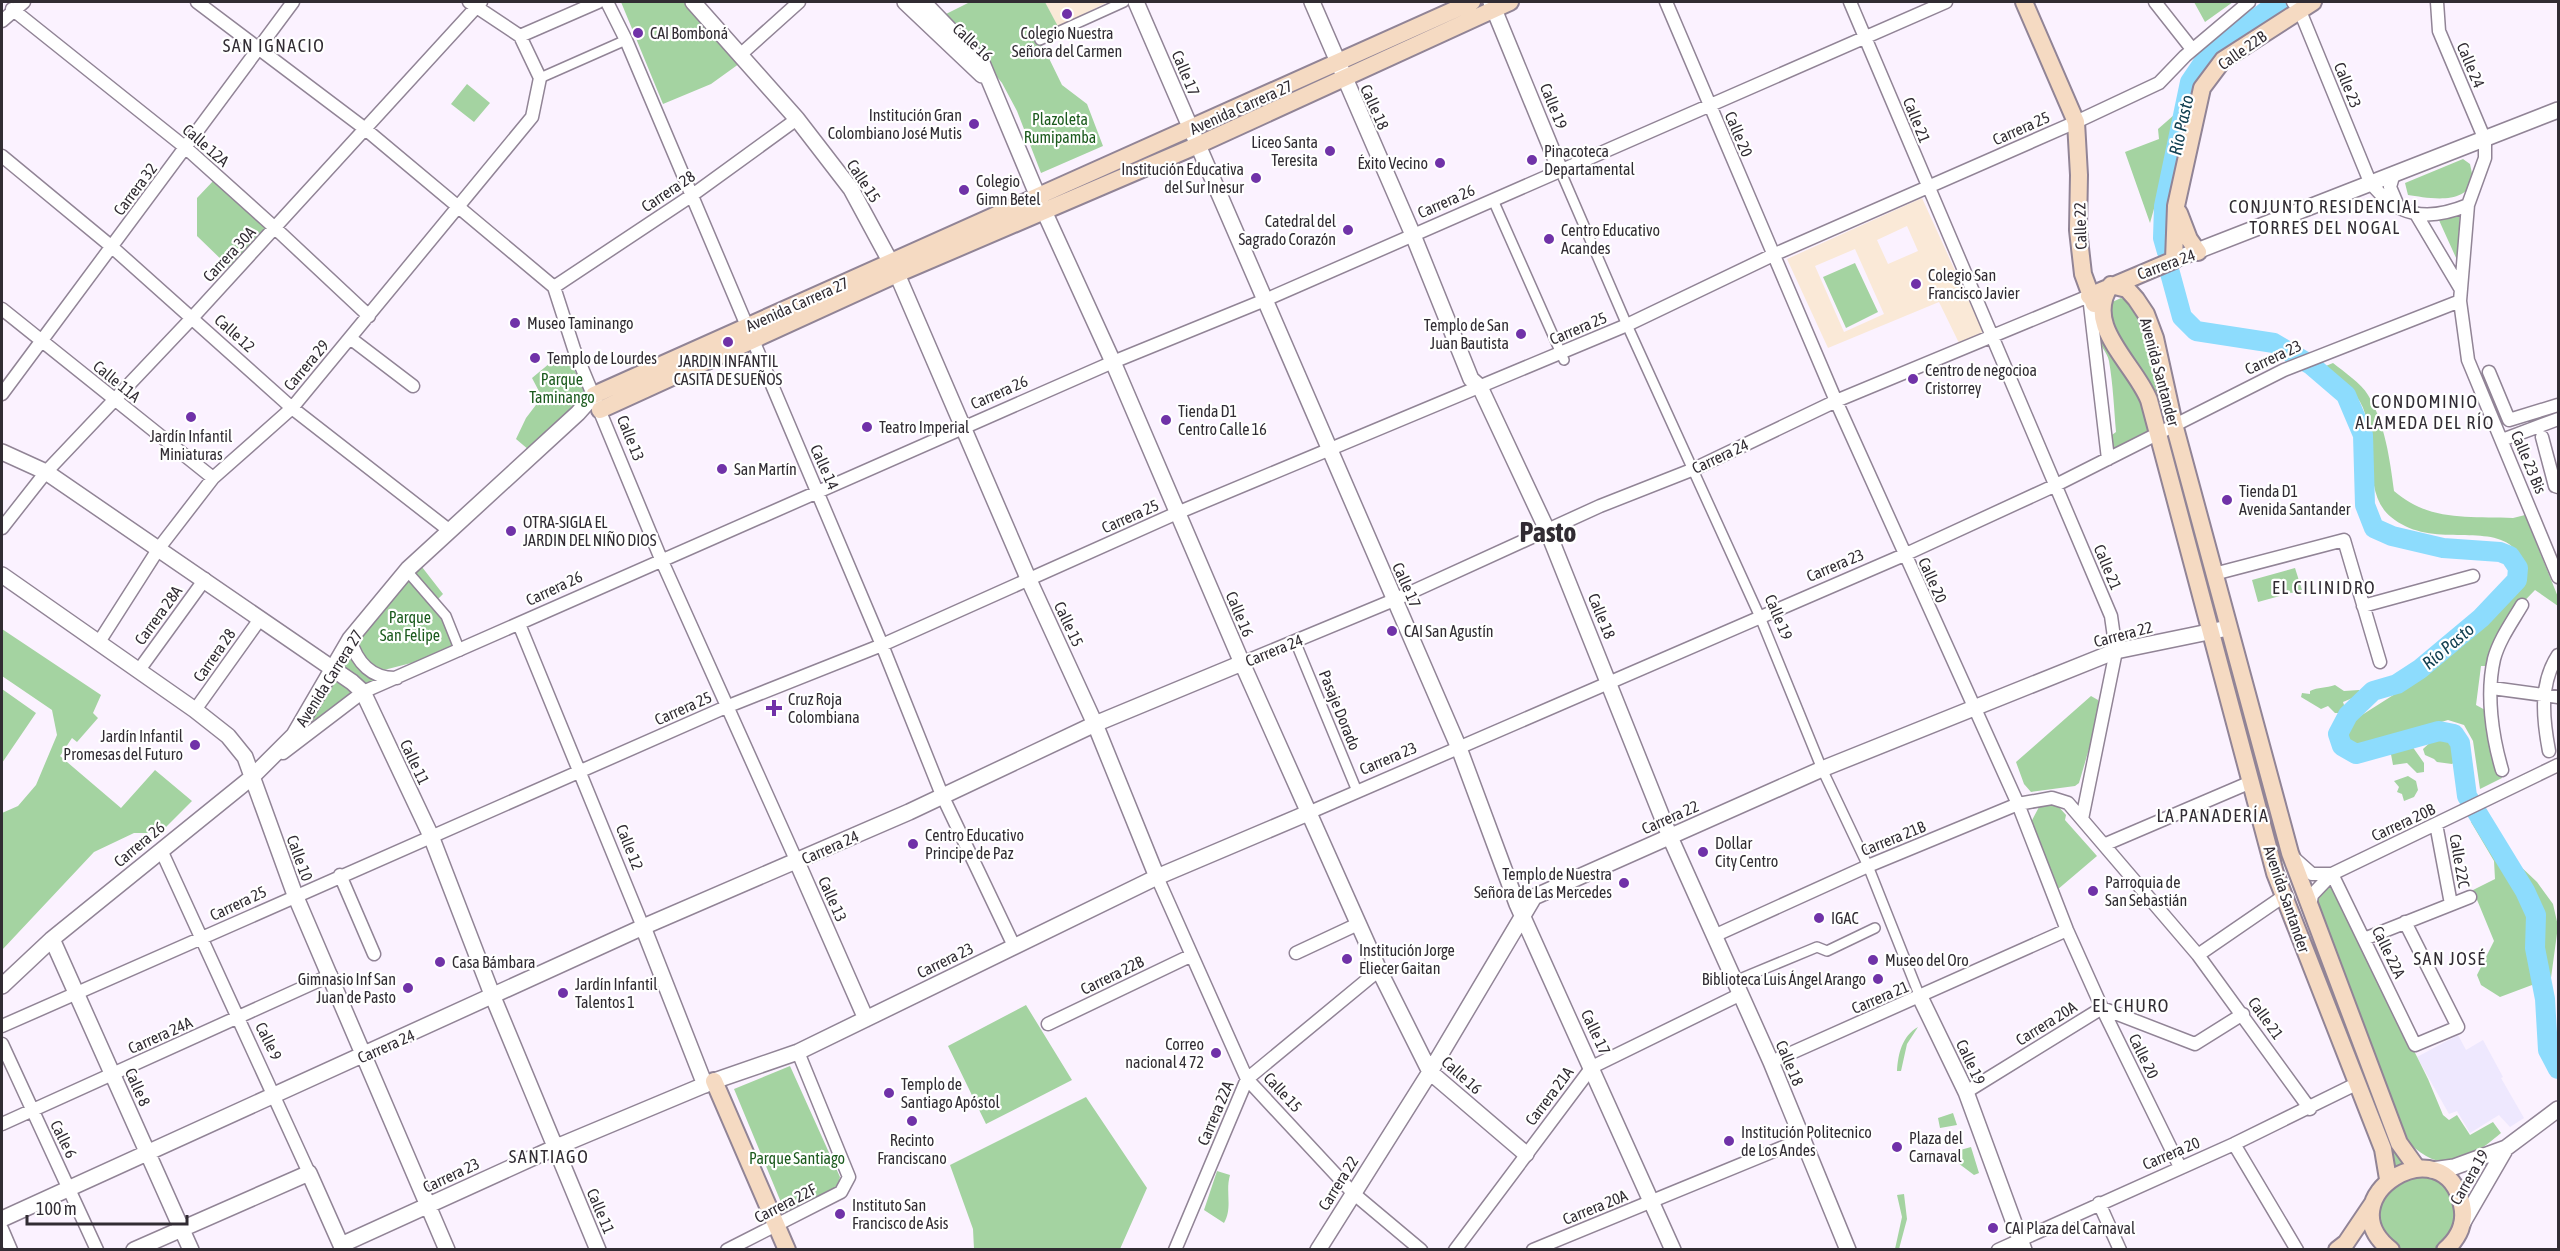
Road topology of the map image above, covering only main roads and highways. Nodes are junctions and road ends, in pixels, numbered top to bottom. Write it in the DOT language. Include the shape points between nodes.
graph roads {
  1 [pos="1472,2"];
  2 [pos="1510,2"];
  3 [pos="2024,2"];
  4 [pos="2300,4"];
  5 [pos="1492,5"];
  6 [pos="1340,71"];
  7 [pos="1041,203"];
  8 [pos="2176,206"];
  9 [pos="2199,252"];
  10 [pos="2172,260"];
  11 [pos="2148,270"];
  12 [pos="2111,285"];
  13 [pos="2089,296"];
  14 [pos="2146,314"];
  15 [pos="2101,315"];
  16 [pos="597,403"];
  17 [pos="710,1083"];
  18 [pos="2425,1169"];
  19 [pos="2388,1179"];
  20 [pos="2374,1202"];
  21 [pos="771,1228"];
  22 [pos="2449,1248"];
  23 [pos="775,1250"];
  24 [pos="787,1250"];
  25 [pos="2337,1250"];
  26 [pos="2391,1250"];
  1 -- 6 [label="main road, Avenida Carrera 27"];
  2 -- 5 [label="main road, Avenida Carrera 27"];
  3 -- 13 [label="main road, Calle 22" via="2076,122 2078,230"];
  4 -- 8 [label="main road, Calle 22B" via="2211,73 2199,99"];
  5 -- 6 [label="main road, Avenida Carrera 27"];
  6 -- 7 [label="main road, Avenida Carrera 27" via="1191,129"];
  6 -- 7 [label="main road, Avenida Carrera 27" via="1198,145"];
  7 -- 16 [label="main road, Avenida Carrera 27"];
  8 -- 9 [label="main road" via="2189,239"];
  8 -- 10 [label="main road, Calle 22B"];
  10 -- 11 [label="main road, Carrera 24"];
  11 -- 12 [label="main road, Carrera 24"];
  11 -- 14 [label="main road" via="2139,284"];
  12 -- 13 [label="main road, Carrera 24"];
  12 -- 14 [label="main road, Avenida Santander" via="2127,289"];
  12 -- 15 [label="main road"];
  13 -- 15 [label="main road, Avenida Santander"];
  14 -- 18 [label="main road, Avenida Santander" via="2290,853 2399,1143"];
  15 -- 19 [label="main road, Avenida Santander" via="2113,344 2142,382 2149,400 2284,896 2383,1149"];
  17 -- 21 [label="main road"];
  18 -- 19 [label="main road" via="2402,1171"];
  18 -- 22 [label="main road, Avenida Santander" via="2454,1186 2462,1204 2462,1224"];
  19 -- 20 [label="main road"];
  20 -- 25 [label="main road"];
  20 -- 26 [label="main road" via="2376,1232"];
  21 -- 23 [label="main road"];
  21 -- 24 [label="main road"];
}
